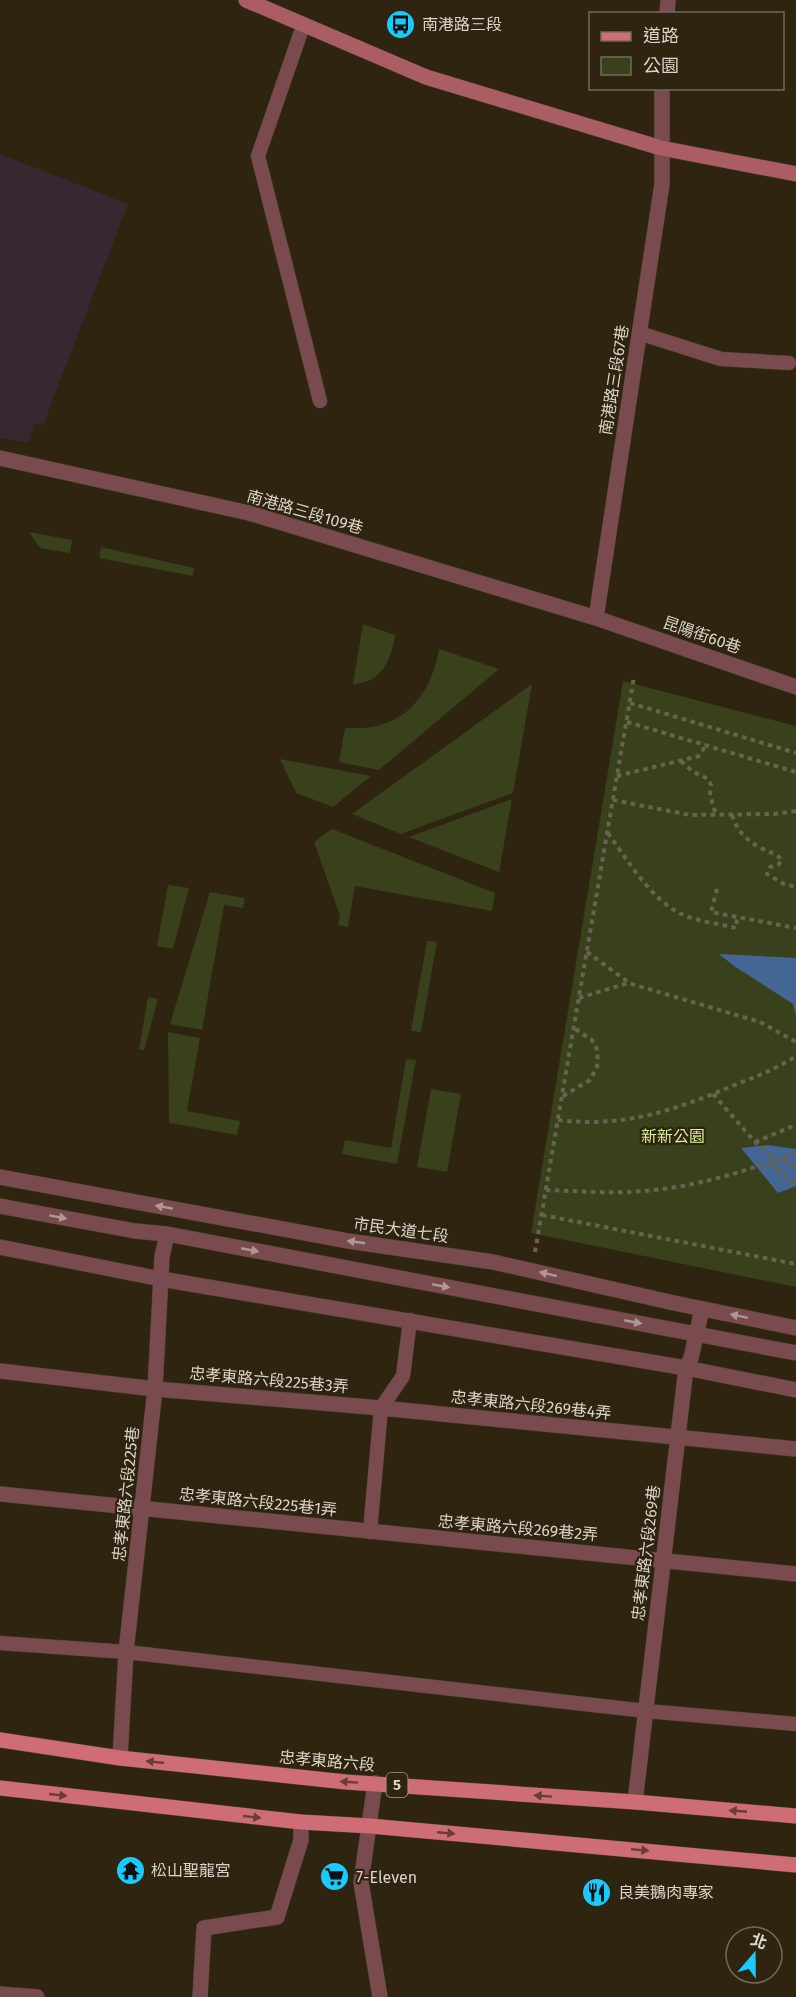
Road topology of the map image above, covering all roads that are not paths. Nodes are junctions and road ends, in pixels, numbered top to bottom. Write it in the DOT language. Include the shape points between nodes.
graph roads {
  1 [pos="246,0"];
  2 [pos="303,26"];
  3 [pos="662,90"];
  4 [pos="661,148"];
  5 [pos="796,174"];
  6 [pos="639,333"];
  7 [pos="789,363"];
  8 [pos="320,401"];
  9 [pos="0,458"];
  10 [pos="596,618"];
  11 [pos="796,687"];
  12 [pos="0,1177"];
  13 [pos="0,1206"];
  14 [pos="167,1234"];
  15 [pos="0,1247"];
  16 [pos="161,1279"];
  17 [pos="702,1309"];
  18 [pos="410,1320"];
  19 [pos="796,1328"];
  20 [pos="695,1334"];
  21 [pos="796,1353"];
  22 [pos="686,1368"];
  23 [pos="0,1371"];
  24 [pos="155,1389"];
  25 [pos="796,1390"];
  26 [pos="381,1408"];
  27 [pos="678,1437"];
  28 [pos="796,1449"];
  29 [pos="0,1494"];
  30 [pos="142,1508"];
  31 [pos="370,1532"];
  32 [pos="664,1559"];
  33 [pos="796,1574"];
  34 [pos="0,1642"];
  35 [pos="126,1652"];
  36 [pos="646,1711"];
  37 [pos="796,1724"];
  38 [pos="0,1740"];
  39 [pos="120,1758"];
  40 [pos="375,1784"];
  41 [pos="0,1788"];
  42 [pos="635,1803"];
  43 [pos="796,1816"];
  44 [pos="301,1822"];
  45 [pos="370,1826"];
  46 [pos="796,1865"];
  47 [pos="0,1994"];
  48 [pos="37,1997"];
  49 [pos="200,1997"];
  50 [pos="380,1997"];
  1 -- 2 [label="main road"];
  2 -- 4 [label="main road" via="426,77"];
  2 -- 8 [label="lane" via="258,156"];
  3 -- 4 [label="street, 南港路三段67巷"];
  4 -- 5 [label="main road"];
  4 -- 6 [label="street, 南港路三段67巷" via="662,184"];
  6 -- 7 [label="lane" via="721,359"];
  6 -- 10 [label="street, 南港路三段67巷"];
  9 -- 10 [label="street, 南港路三段109巷" via="249,513"];
  10 -- 11 [label="street, 昆陽街60巷"];
  17 -- 12 [label="street, 市民大道七段, one-way" via="493,1262 348,1241"];
  13 -- 14 [label="street, one-way"];
  14 -- 16 [label="street, 忠孝東路六段225巷"];
  14 -- 20 [label="street, one-way"];
  15 -- 16 [label="street"];
  16 -- 18 [label="street"];
  16 -- 24 [label="street, 忠孝東路六段225巷"];
  19 -- 17 [label="street, 市民大道七段, one-way"];
  17 -- 20 [label="street, 忠孝東路六段269巷"];
  18 -- 22 [label="street"];
  18 -- 26 [label="lane" via="403,1376"];
  20 -- 21 [label="street"];
  20 -- 22 [label="street, 忠孝東路六段269巷"];
  22 -- 25 [label="street"];
  22 -- 27 [label="street, 忠孝東路六段269巷"];
  23 -- 24 [label="street, 忠孝東路六段225巷3弄"];
  24 -- 26 [label="street, 忠孝東路六段225巷3弄"];
  24 -- 30 [label="street, 忠孝東路六段225巷"];
  26 -- 27 [label="street, 忠孝東路六段269巷4弄"];
  26 -- 31 [label="lane"];
  27 -- 28 [label="street, 忠孝東路六段269巷4弄"];
  27 -- 32 [label="street, 忠孝東路六段269巷"];
  29 -- 30 [label="street, 忠孝東路六段225巷1弄"];
  30 -- 31 [label="street, 忠孝東路六段225巷1弄"];
  30 -- 35 [label="street, 忠孝東路六段225巷"];
  31 -- 32 [label="street, 忠孝東路六段269巷2弄"];
  32 -- 33 [label="street, 忠孝東路六段269巷2弄"];
  32 -- 36 [label="street, 忠孝東路六段269巷"];
  34 -- 35 [label="lane"];
  35 -- 36 [label="lane"];
  35 -- 39 [label="street, 忠孝東路六段225巷"];
  36 -- 37 [label="lane"];
  36 -- 42 [label="street, 忠孝東路六段269巷"];
  38 -- 39 [label="main road, 忠孝東路六段 / 5"];
  40 -- 39 [label="main road, 忠孝東路六段 / 5, one-way"];
  42 -- 40 [label="main road, 忠孝東路六段 / 5, one-way"];
  40 -- 45 [label="street"];
  41 -- 44 [label="main road, one-way"];
  43 -- 42 [label="main road, 忠孝東路六段 / 5, one-way"];
  44 -- 45 [label="main road"];
  44 -- 49 [label="street" via="301,1840 277,1917 204,1928"];
  45 -- 46 [label="main road, one-way"];
  45 -- 50 [label="street" via="361,1882"];
  47 -- 48 [label="street"];
}
